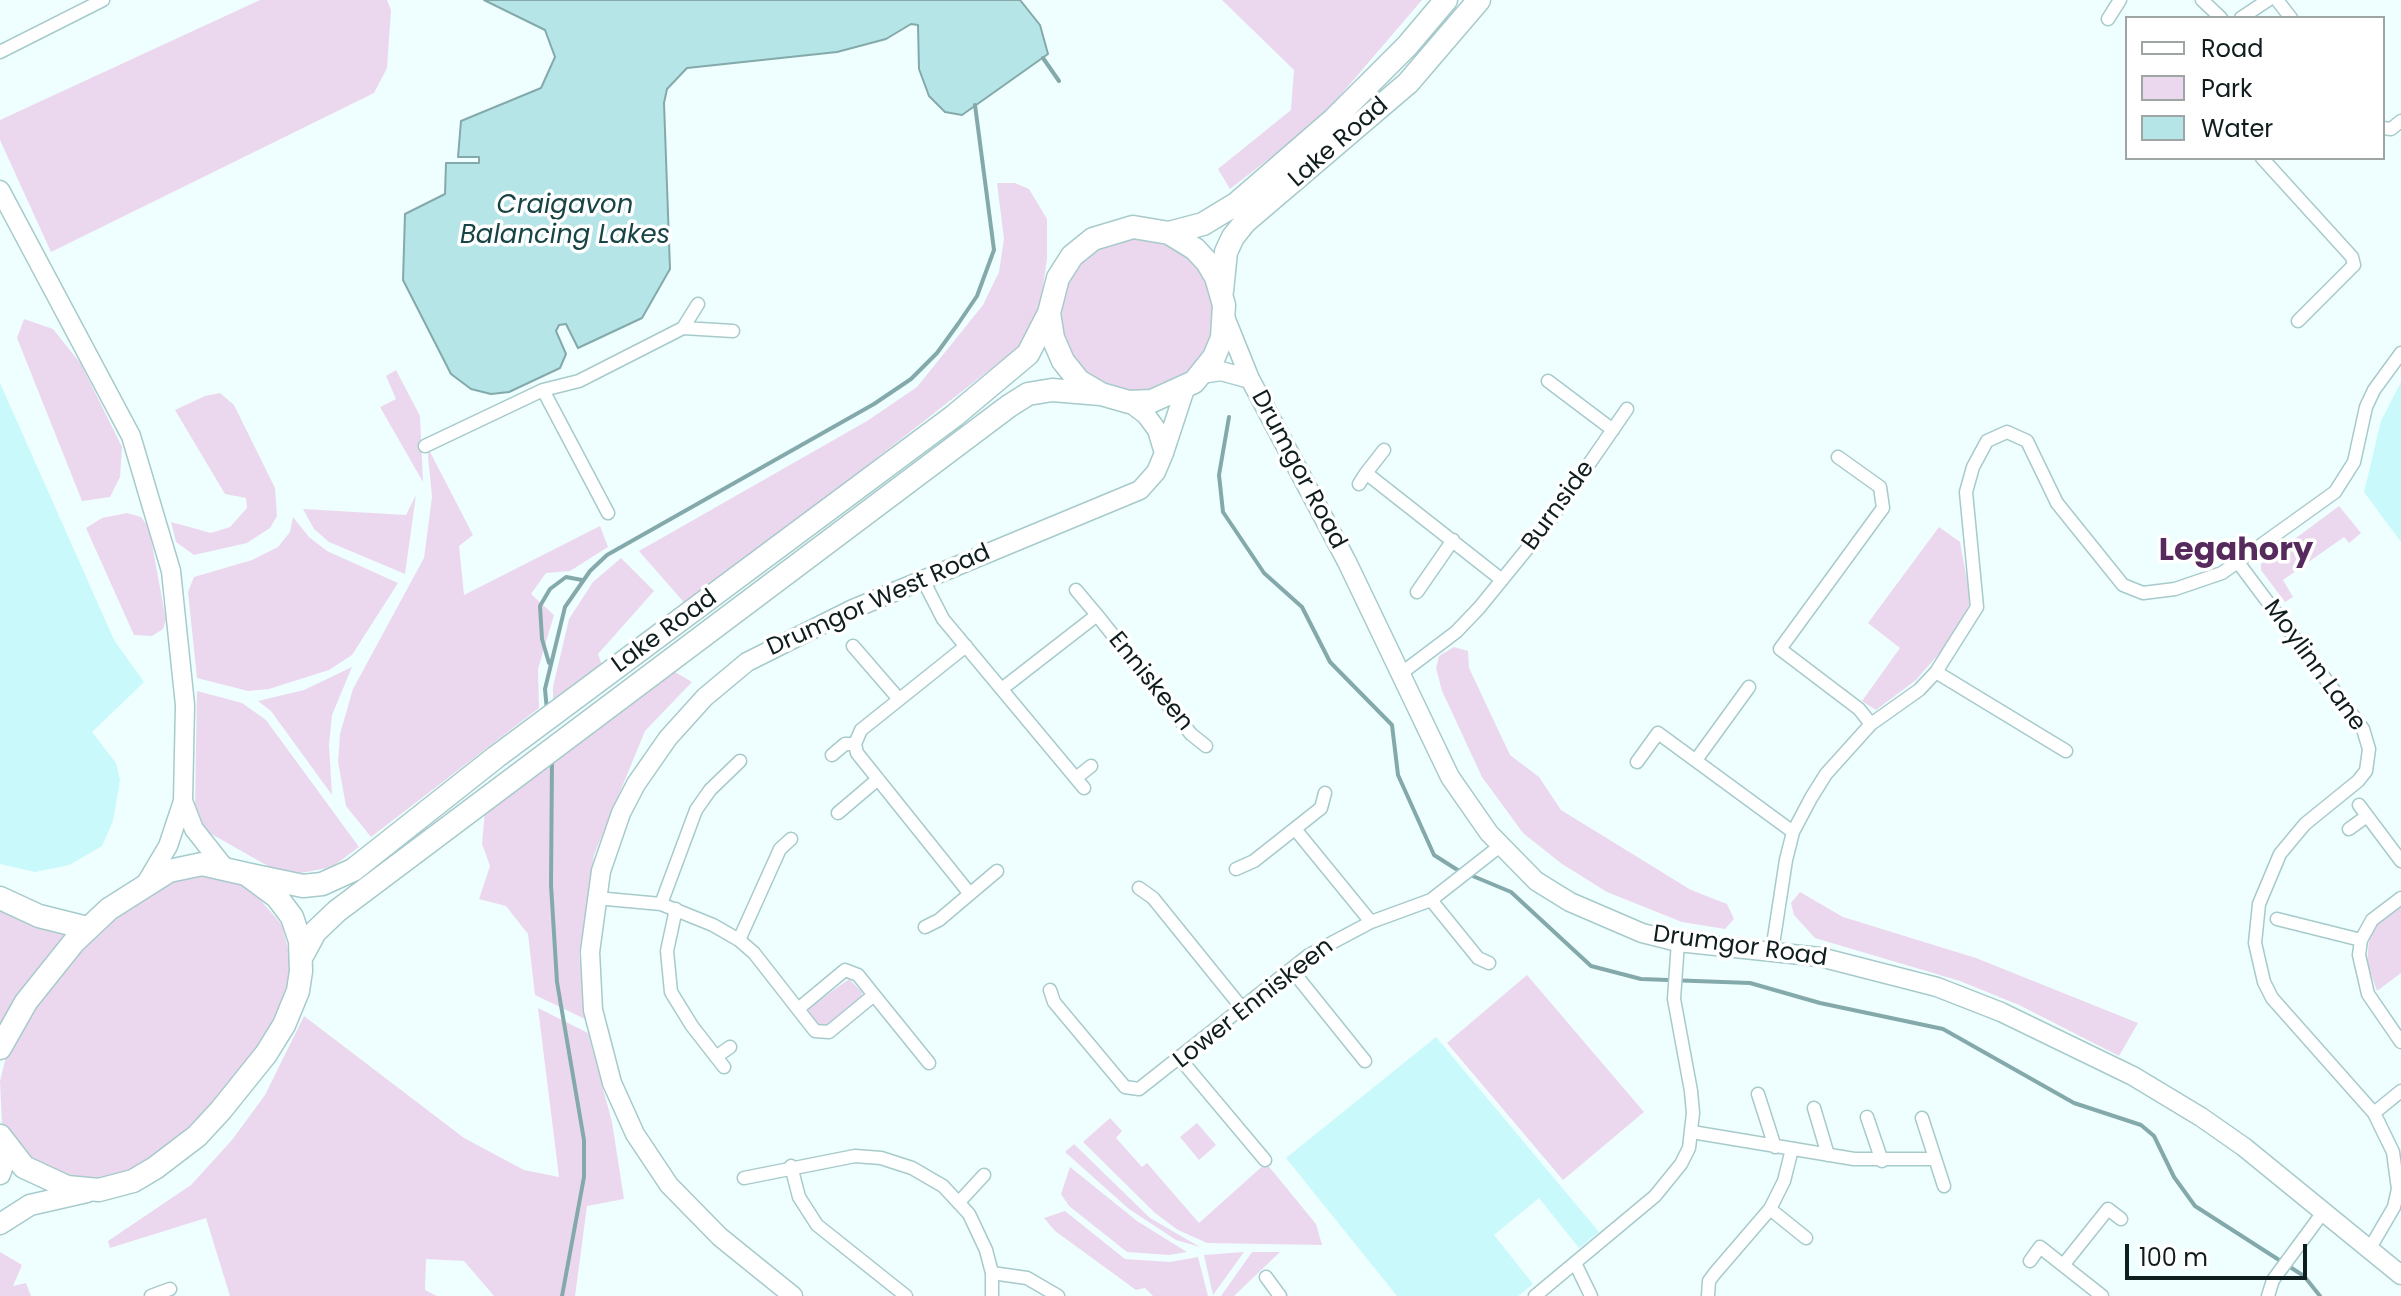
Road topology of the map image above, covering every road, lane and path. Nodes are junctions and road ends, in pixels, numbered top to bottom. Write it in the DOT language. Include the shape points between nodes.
graph roads {
  1 [pos="103,0"];
  2 [pos="1446,0"];
  3 [pos="1479,0"];
  4 [pos="2120,0"];
  5 [pos="2202,0"];
  6 [pos="2268,0"];
  7 [pos="2277,0"];
  8 [pos="2219,16"];
  9 [pos="2244,16"];
  10 [pos="2289,16"];
  11 [pos="2108,19"];
  12 [pos="0,52"];
  13 [pos="2264,160"];
  14 [pos="0,190"];
  15 [pos="1169,233"];
  16 [pos="1222,293"];
  17 [pos="698,304"];
  18 [pos="1049,313"];
  19 [pos="1225,317"];
  20 [pos="2298,321"];
  21 [pos="683,328"];
  22 [pos="733,331"];
  23 [pos="2401,353"];
  24 [pos="1250,379"];
  25 [pos="1193,381"];
  26 [pos="1548,381"];
  27 [pos="543,390"];
  28 [pos="1101,394"];
  29 [pos="1129,402"];
  30 [pos="1627,409"];
  31 [pos="1613,430"];
  32 [pos="425,446"];
  33 [pos="1384,450"];
  34 [pos="1164,453"];
  35 [pos="1838,457"];
  36 [pos="608,513"];
  37 [pos="1453,540"];
  38 [pos="2237,561"];
  39 [pos="923,580"];
  40 [pos="1502,580"];
  41 [pos="1076,590"];
  42 [pos="1417,592"];
  43 [pos="1097,615"];
  44 [pos="853,646"];
  45 [pos="966,646"];
  46 [pos="1936,672"];
  47 [pos="1399,675"];
  48 [pos="1749,687"];
  49 [pos="1003,688"];
  50 [pos="898,698"];
  51 [pos="1871,724"];
  52 [pos="855,744"];
  53 [pos="1206,746"];
  54 [pos="2066,751"];
  55 [pos="832,755"];
  56 [pos="1696,760"];
  57 [pos="740,761"];
  58 [pos="1637,762"];
  59 [pos="1091,766"];
  60 [pos="878,779"];
  61 [pos="1325,793"];
  62 [pos="183,801"];
  63 [pos="2359,805"];
  64 [pos="838,813"];
  65 [pos="2367,816"];
  66 [pos="1295,829"];
  67 [pos="2349,829"];
  68 [pos="1793,832"];
  69 [pos="791,839"];
  70 [pos="1500,846"];
  71 [pos="2401,861"];
  72 [pos="224,867"];
  73 [pos="1236,869"];
  74 [pos="997,871"];
  75 [pos="246,874"];
  76 [pos="146,883"];
  77 [pos="1139,888"];
  78 [pos="970,894"];
  79 [pos="0,898"];
  80 [pos="596,898"];
  81 [pos="2401,898"];
  82 [pos="1431,900"];
  83 [pos="661,904"];
  84 [pos="676,909"];
  85 [pos="2277,919"];
  86 [pos="1371,922"];
  87 [pos="925,927"];
  88 [pos="87,928"];
  89 [pos="739,940"];
  90 [pos="2361,940"];
  91 [pos="1678,942"];
  92 [pos="1772,951"];
  93 [pos="302,956"];
  94 [pos="1489,963"];
  95 [pos="1291,969"];
  96 [pos="1050,990"];
  97 [pos="874,995"];
  98 [pos="1242,1008"];
  99 [pos="798,1009"];
  100 [pos="2401,1042"];
  101 [pos="730,1047"];
  102 [pos="0,1048"];
  103 [pos="1363,1051"];
  104 [pos="1181,1060"];
  105 [pos="929,1063"];
  106 [pos="2401,1091"];
  107 [pos="1758,1094"];
  108 [pos="1814,1108"];
  109 [pos="2374,1113"];
  110 [pos="1867,1117"];
  111 [pos="1922,1118"];
  112 [pos="1692,1132"];
  113 [pos="4,1143"];
  114 [pos="1775,1147"];
  115 [pos="1792,1149"];
  116 [pos="1828,1155"];
  117 [pos="1935,1159"];
  118 [pos="1265,1160"];
  119 [pos="1882,1161"];
  120 [pos="791,1166"];
  121 [pos="0,1174"];
  122 [pos="984,1175"];
  123 [pos="744,1178"];
  124 [pos="1944,1186"];
  125 [pos="99,1190"];
  126 [pos="960,1201"];
  127 [pos="1770,1209"];
  128 [pos="2324,1211"];
  129 [pos="2121,1219"];
  130 [pos="0,1224"];
  131 [pos="1806,1238"];
  132 [pos="2370,1248"];
  133 [pos="2030,1261"];
  134 [pos="2064,1264"];
  135 [pos="1576,1265"];
  136 [pos="992,1273"];
  137 [pos="2401,1275"];
  138 [pos="1266,1277"];
  139 [pos="170,1289"];
  140 [pos="2096,1294"];
  141 [pos="1539,1295"];
  142 [pos="151,1296"];
  143 [pos="793,1296"];
  144 [pos="906,1296"];
  145 [pos="992,1296"];
  146 [pos="1058,1296"];
  147 [pos="1280,1296"];
  148 [pos="1591,1296"];
  149 [pos="1708,1296"];
  150 [pos="2268,1296"];
  1 -- 12 [label="street"];
  2 -- 15 [label="highway, Lake Road" via="1333,120 1236,204 1203,224"];
  3 -- 16 [label="highway, Lake Road" via="1408,83 1245,222 1226,252"];
  4 -- 11 [label="street"];
  5 -- 8 [label="street"];
  6 -- 9 [label="street"];
  7 -- 10 [label="street"];
  13 -- 20 [label="street" via="2354,265"];
  14 -- 62 [label="street" via="131,436 161,529 177,605 183,675"];
  15 -- 16 [label="highway" via="1207,262"];
  15 -- 18 [label="highway" via="1133,227 1093,239 1072,256 1058,278"];
  16 -- 19 [label="highway"];
  17 -- 21 [label="street"];
  18 -- 28 [label="highway" via="1063,361 1079,381"];
  18 -- 75 [label="highway, Lake Road" via="1028,354 954,416 378,851 322,884 290,885"];
  19 -- 24 [label="street, Drumgor Road"];
  19 -- 25 [label="highway" via="1222,338"];
  21 -- 22 [label="street"];
  21 -- 27 [label="street" via="579,381"];
  23 -- 38 [label="street" via="2378,381 2366,407 2347,478"];
  24 -- 25 [label="street, Drumgor Road" via="1221,371"];
  24 -- 47 [label="street, Drumgor Road" via="1347,562"];
  25 -- 29 [label="highway" via="1152,401"];
  25 -- 34 [label="street, Drumgor West Road"];
  26 -- 31 [label="street"];
  27 -- 32 [label="street"];
  27 -- 36 [label="street"];
  28 -- 29 [label="highway"];
  28 -- 93 [label="highway, Lake Road" via="1052,390 1028,394 1009,406 337,911 315,932"];
  29 -- 34 [label="street" via="1157,430"];
  30 -- 31 [label="street, Burnside"];
  31 -- 40 [label="street, Burnside"];
  33 -- 37 [label="street" via="1362,478"];
  34 -- 39 [label="street, Drumgor West Road" via="1149,482 1130,496"];
  35 -- 51 [label="street" via="1880,487 1883,508 1780,649"];
  37 -- 40 [label="street"];
  37 -- 42 [label="street"];
  38 -- 46 [label="street" via="2222,573 2175,589 2154,594 2132,590 2057,503 2027,441 2015,433 1999,433 1978,456 1966,492 1977,607"];
  38 -- 109 [label="street, Moylinn Lane" via="2363,729 2369,749 2366,771 2305,824 2280,854 2259,904 2255,943 2272,998"];
  39 -- 45 [label="street" via="943,619"];
  39 -- 80 [label="street, Drumgor West Road" via="747,662 722,681 668,738 636,784 610,842"];
  40 -- 47 [label="street, Burnside" via="1456,632"];
  41 -- 43 [label="street, Enniskeen"];
  43 -- 49 [label="street, Enniskeen"];
  43 -- 53 [label="street, Enniskeen"];
  44 -- 50 [label="street"];
  45 -- 49 [label="street"];
  45 -- 50 [label="street"];
  46 -- 51 [label="street"];
  46 -- 54 [label="street"];
  47 -- 70 [label="street, Drumgor Road" via="1450,777"];
  48 -- 56 [label="street"];
  49 -- 59 [label="street" via="1080,783"];
  50 -- 52 [label="street" via="861,730"];
  51 -- 68 [label="street" via="1826,774"];
  52 -- 55 [label="street" via="845,744"];
  52 -- 60 [label="street"];
  56 -- 58 [label="street" via="1658,733"];
  56 -- 68 [label="street"];
  57 -- 83 [label="street" via="696,810"];
  60 -- 64 [label="street"];
  60 -- 78 [label="street"];
  61 -- 66 [label="street" via="1321,808"];
  62 -- 72 [label="street" via="194,829"];
  62 -- 76 [label="street" via="168,846"];
  63 -- 65 [label="street"];
  65 -- 67 [label="street"];
  65 -- 71 [label="street"];
  66 -- 73 [label="street"];
  66 -- 86 [label="street"];
  68 -- 92 [label="street"];
  69 -- 89 [label="street" via="780,849"];
  70 -- 82 [label="street, Lower Enniskeen"];
  70 -- 91 [label="street, Drumgor Road" via="1536,881 1570,902 1642,933"];
  72 -- 75 [label="highway, Lake Road"];
  72 -- 76 [label="highway, Lake Road" via="187,866"];
  74 -- 78 [label="street"];
  75 -- 93 [label="highway" via="286,908"];
  76 -- 88 [label="highway, Lake Road"];
  77 -- 98 [label="street" via="1153,898"];
  78 -- 87 [label="street"];
  79 -- 88 [label="highway" via="39,916"];
  80 -- 83 [label="street"];
  80 -- 143 [label="street, Drumgor West Road" via="590,952 593,1010 622,1110 652,1161 689,1206"];
  81 -- 90 [label="street" via="2372,920"];
  82 -- 86 [label="street, Lower Enniskeen"];
  82 -- 94 [label="street" via="1478,958"];
  83 -- 84 [label="street"];
  84 -- 89 [label="street"];
  84 -- 101 [label="street" via="667,951 671,992 720,1062"];
  85 -- 90 [label="street"];
  86 -- 95 [label="street, Lower Enniskeen"];
  88 -- 102 [label="highway, Lake Road" via="41,980"];
  89 -- 99 [label="street"];
  90 -- 100 [label="street" via="2362,980"];
  91 -- 92 [label="street, Drumgor Road"];
  91 -- 112 [label="street" via="1674,999 1689,1078"];
  92 -- 128 [label="street, Drumgor Road" via="1849,963 1937,987 2064,1041 2201,1117"];
  93 -- 125 [label="highway" via="292,1009 237,1092 197,1136 155,1168 133,1181"];
  95 -- 98 [label="street, Lower Enniskeen"];
  95 -- 103 [label="street"];
  96 -- 104 [label="street, Lower Enniskeen" via="1128,1095"];
  97 -- 99 [label="street" via="829,1032 815,1031"];
  97 -- 99 [label="street" via="858,975 845,970"];
  97 -- 105 [label="street"];
  98 -- 104 [label="street, Lower Enniskeen"];
  104 -- 118 [label="street"];
  106 -- 109 [label="street"];
  107 -- 114 [label="street"];
  108 -- 116 [label="street"];
  109 -- 132 [label="street, Moylinn Lane" via="2393,1152 2398,1189 2394,1207"];
  110 -- 119 [label="street"];
  111 -- 117 [label="street"];
  112 -- 114 [label="street"];
  112 -- 135 [label="street" via="1669,1181"];
  113 -- 121 [label="main road"];
  113 -- 125 [label="highway" via="35,1175"];
  114 -- 115 [label="street"];
  115 -- 116 [label="street"];
  115 -- 127 [label="street"];
  116 -- 119 [label="street"];
  117 -- 119 [label="street"];
  117 -- 124 [label="street"];
  120 -- 123 [label="street"];
  120 -- 126 [label="street" via="855,1156 881,1158 912,1168"];
  120 -- 144 [label="street" via="799,1197 817,1225"];
  122 -- 126 [label="street"];
  125 -- 130 [label="main road" via="44,1200"];
  126 -- 136 [label="street"];
  127 -- 131 [label="street"];
  127 -- 149 [label="street" via="1709,1281"];
  128 -- 132 [label="street, Drumgor Road"];
  128 -- 150 [label="street" via="2273,1280"];
  129 -- 134 [label="street" via="2108,1209"];
  132 -- 137 [label="street, Drumgor Road"];
  133 -- 134 [label="street" via="2040,1247"];
  134 -- 140 [label="street"];
  135 -- 141 [label="street"];
  135 -- 148 [label="street"];
  136 -- 145 [label="street"];
  136 -- 146 [label="street" via="1027,1278"];
  138 -- 147 [label="street"];
  139 -- 142 [label="street"];
}
